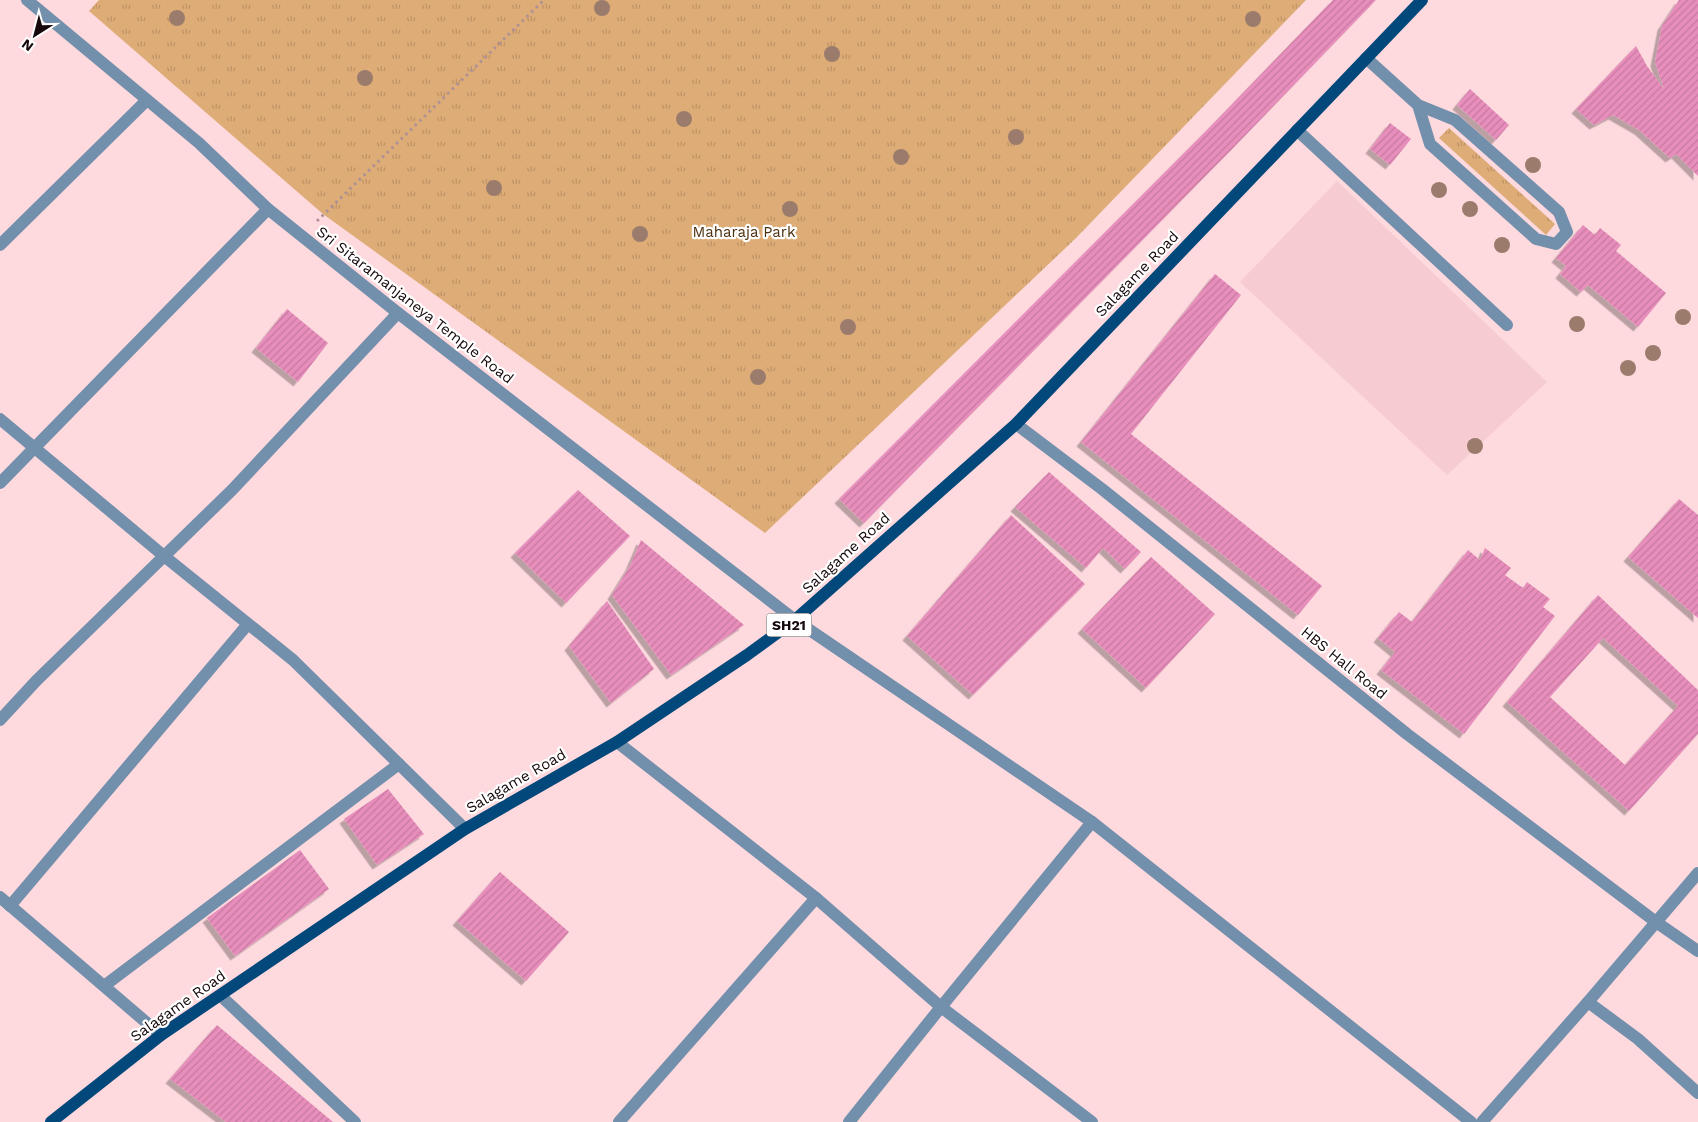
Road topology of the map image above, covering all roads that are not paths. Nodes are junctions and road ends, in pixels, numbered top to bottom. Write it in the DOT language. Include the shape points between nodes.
graph roads {
  1 [pos="27,0"];
  2 [pos="1422,0"];
  3 [pos="1366,58"];
  4 [pos="147,100"];
  5 [pos="1418,105"];
  6 [pos="1297,130"];
  7 [pos="268,209"];
  8 [pos="0,245"];
  9 [pos="398,313"];
  10 [pos="1508,325"];
  11 [pos="0,419"];
  12 [pos="1016,424"];
  13 [pos="34,448"];
  14 [pos="0,482"];
  15 [pos="164,556"];
  16 [pos="795,620"];
  17 [pos="248,624"];
  18 [pos="0,720"];
  19 [pos="617,742"];
  20 [pos="399,764"];
  21 [pos="1092,822"];
  22 [pos="465,830"];
  23 [pos="1698,873"];
  24 [pos="0,897"];
  25 [pos="816,898"];
  26 [pos="10,906"];
  27 [pos="1656,922"];
  28 [pos="1698,952"];
  29 [pos="104,986"];
  30 [pos="220,996"];
  31 [pos="1588,1002"];
  32 [pos="941,1007"];
  33 [pos="161,1035"];
  34 [pos="1698,1093"];
  35 [pos="52,1122"];
  36 [pos="355,1122"];
  37 [pos="619,1122"];
  38 [pos="849,1122"];
  39 [pos="1092,1122"];
  40 [pos="1471,1122"];
  41 [pos="1482,1122"];
  1 -- 4 [label="street, Sri Sitaramanjaneya Temple Road"];
  2 -- 3 [label="main road, Salagame Road / SH21"];
  3 -- 5 [label="street"];
  3 -- 6 [label="main road, Salagame Road / SH21"];
  4 -- 7 [label="street, Sri Sitaramanjaneya Temple Road" via="199,143"];
  4 -- 8 [label="street"];
  5 -- 5 [label="street" via="1456,120 1559,212 1567,232 1556,244 1536,239 1430,144"];
  6 -- 10 [label="street"];
  6 -- 12 [label="main road, Salagame Road / SH21"];
  7 -- 9 [label="street, Sri Sitaramanjaneya Temple Road"];
  7 -- 13 [label="street"];
  9 -- 15 [label="street" via="232,490"];
  9 -- 16 [label="street, Sri Sitaramanjaneya Temple Road"];
  11 -- 13 [label="street"];
  12 -- 16 [label="main road, Salagame Road / SH21"];
  12 -- 27 [label="street, HBS Hall Road" via="1407,734"];
  13 -- 14 [label="street"];
  13 -- 15 [label="street"];
  15 -- 17 [label="street"];
  15 -- 18 [label="street"];
  16 -- 19 [label="main road, Salagame Road / SH21"];
  16 -- 21 [label="street, Sri Sitaramanjaneya Temple Road"];
  17 -- 20 [label="street" via="293,660"];
  17 -- 26 [label="street"];
  19 -- 22 [label="main road, Salagame Road / SH21"];
  19 -- 25 [label="street"];
  20 -- 22 [label="street"];
  20 -- 29 [label="street"];
  21 -- 32 [label="street"];
  21 -- 40 [label="street, Sri Sitaramanjaneya Temple Road"];
  22 -- 30 [label="main road, Salagame Road / SH21"];
  23 -- 27 [label="street"];
  24 -- 26 [label="street"];
  25 -- 32 [label="street"];
  25 -- 37 [label="street"];
  26 -- 29 [label="street"];
  27 -- 28 [label="street, HBS Hall Road"];
  27 -- 31 [label="street"];
  29 -- 33 [label="street"];
  30 -- 33 [label="main road, Salagame Road / SH21"];
  30 -- 36 [label="street"];
  31 -- 34 [label="street" via="1638,1039"];
  31 -- 41 [label="street"];
  32 -- 38 [label="street"];
  32 -- 39 [label="street"];
  33 -- 35 [label="main road, Salagame Road / SH21"];
}
